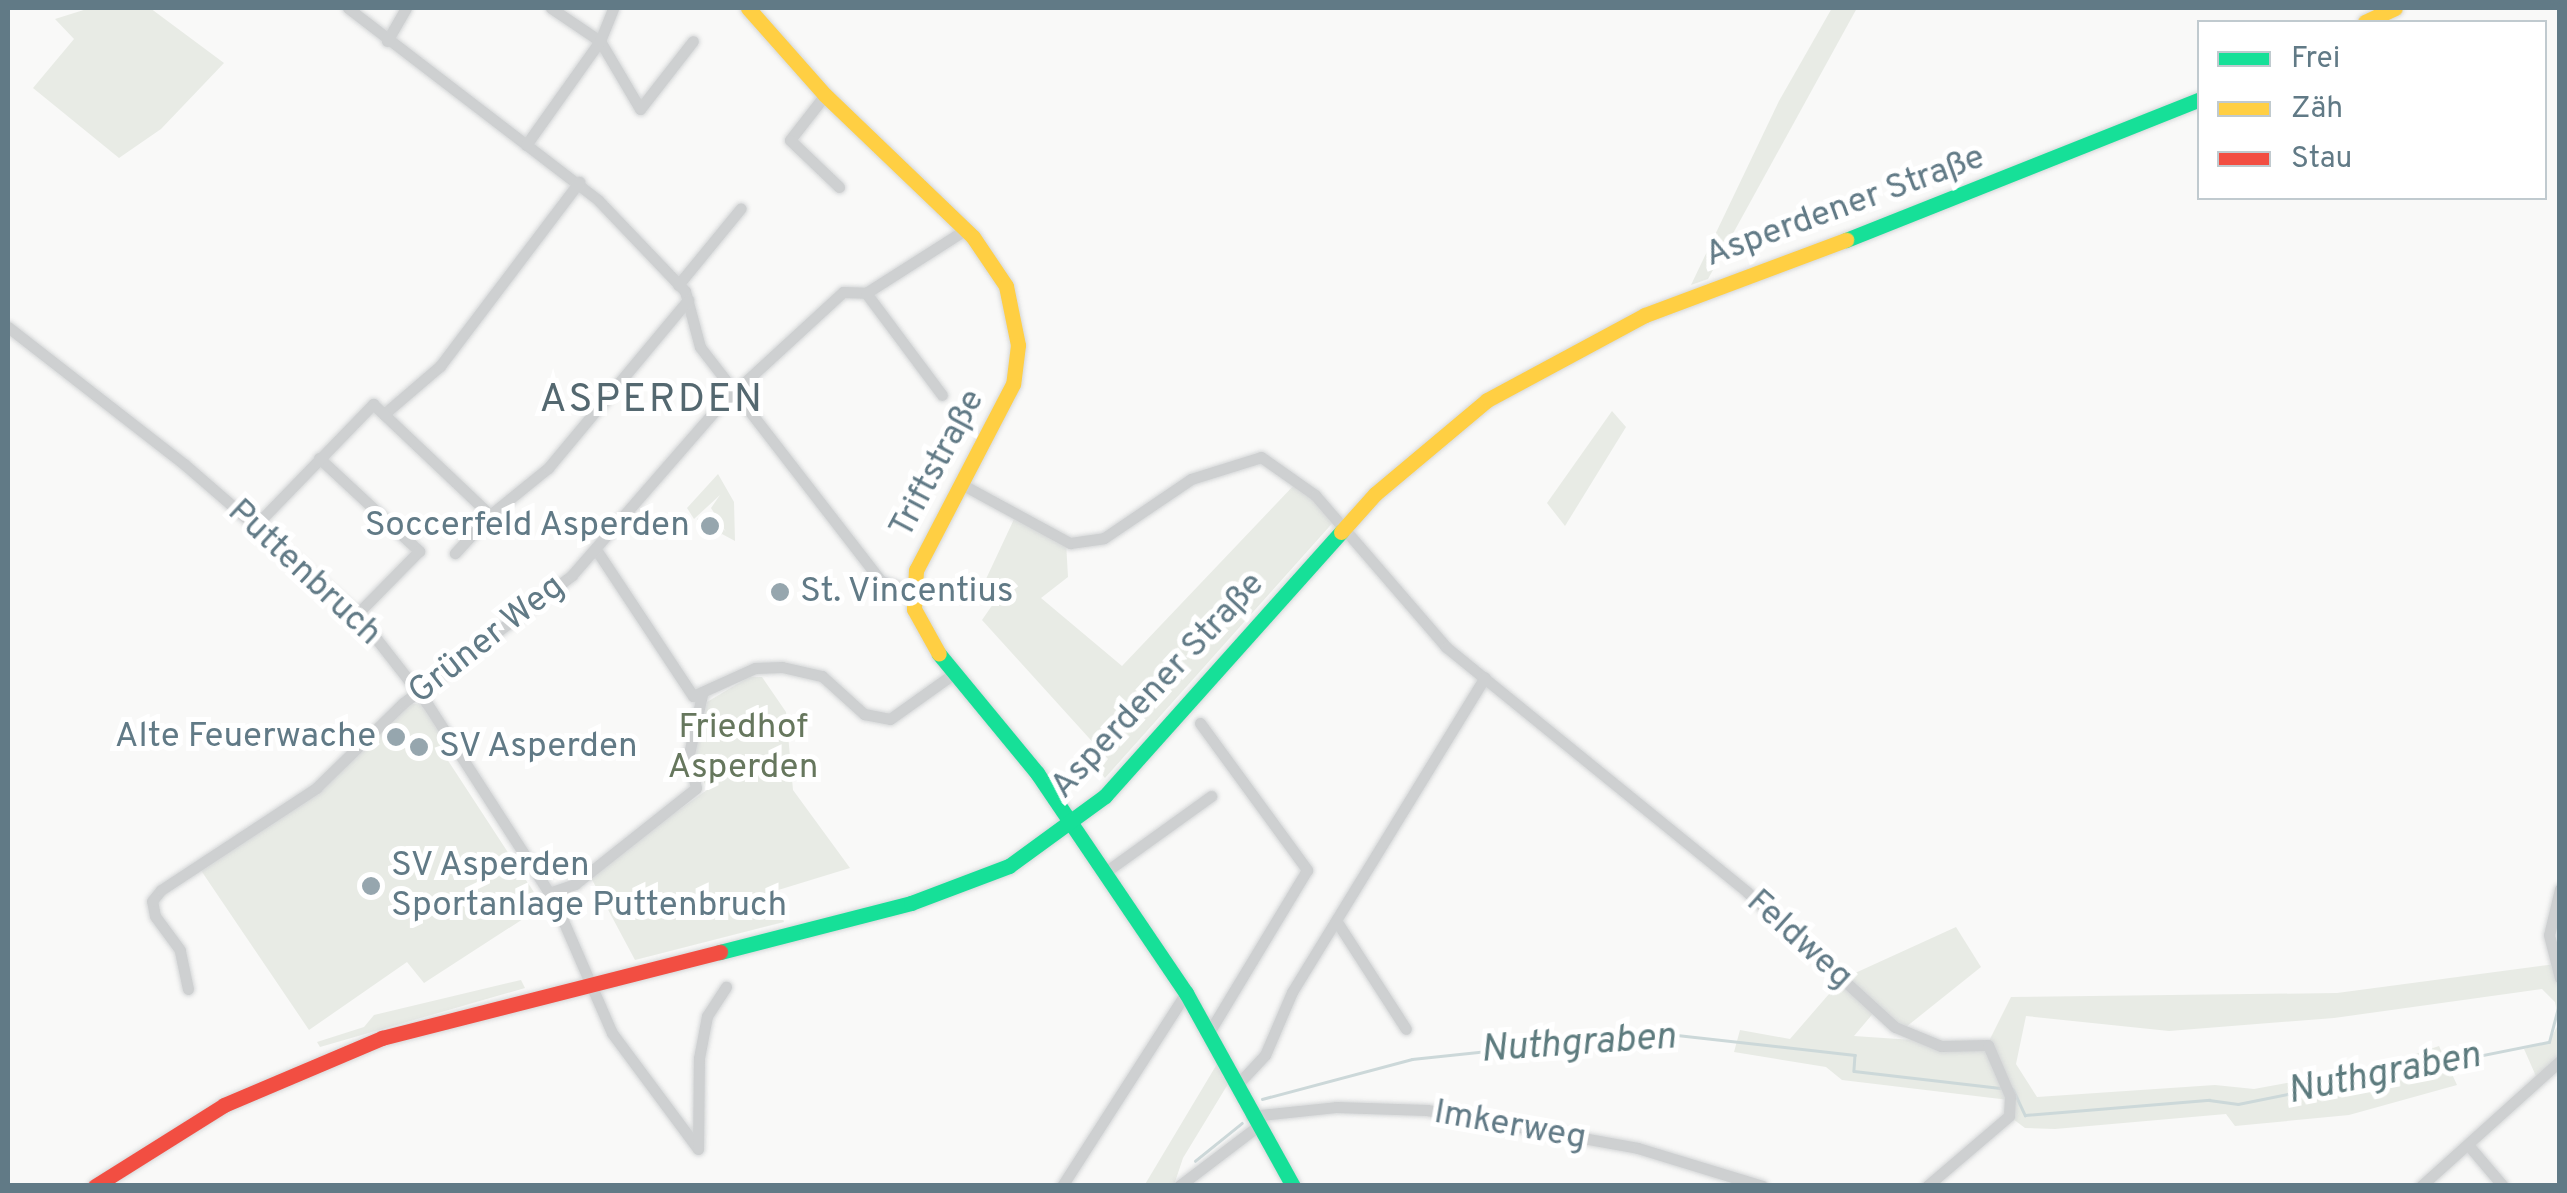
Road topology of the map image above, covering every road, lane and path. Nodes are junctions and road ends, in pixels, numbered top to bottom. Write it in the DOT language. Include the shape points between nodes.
graph roads {
  1 [pos="348,8"];
  2 [pos="406,8"];
  3 [pos="551,8"];
  4 [pos="613,8"];
  5 [pos="748,8"];
  6 [pos="2396,8"];
  7 [pos="2369,20"];
  8 [pos="388,40"];
  9 [pos="600,41"];
  10 [pos="693,41"];
  11 [pos="825,95"];
  12 [pos="2197,100"];
  13 [pos="526,144"];
  14 [pos="579,182"];
  15 [pos="839,186"];
  16 [pos="741,208"];
  17 [pos="966,230"];
  18 [pos="678,284"];
  19 [pos="866,293"];
  20 [pos="688,300"];
  21 [pos="8,327"];
  22 [pos="736,392"];
  23 [pos="942,395"];
  24 [pos="384,414"];
  25 [pos="319,458"];
  26 [pos="963,485"];
  27 [pos="490,516"];
  28 [pos="253,528"];
  29 [pos="1343,529"];
  30 [pos="597,550"];
  31 [pos="455,553"];
  32 [pos="912,592"];
  33 [pos="356,614"];
  34 [pos="956,672"];
  35 [pos="1485,677"];
  36 [pos="418,692"];
  37 [pos="702,695"];
  38 [pos="1200,723"];
  39 [pos="1211,796"];
  40 [pos="1069,827"];
  41 [pos="1104,873"];
  42 [pos="2560,889"];
  43 [pos="549,893"];
  44 [pos="1337,922"];
  45 [pos="2560,978"];
  46 [pos="593,983"];
  47 [pos="726,987"];
  48 [pos="188,990"];
  49 [pos="1186,993"];
  50 [pos="1406,1029"];
  51 [pos="1208,1034"];
  52 [pos="2560,1061"];
  53 [pos="1236,1086"];
  54 [pos="1255,1121"];
  55 [pos="2469,1146"];
  56 [pos="95,1186"];
  57 [pos="1062,1186"];
  58 [pos="1179,1186"];
  59 [pos="1293,1186"];
  60 [pos="1762,1186"];
  61 [pos="1927,1186"];
  62 [pos="2422,1186"];
  63 [pos="2503,1186"];
  1 -- 8 [label="street"];
  2 -- 8 [label="street"];
  3 -- 9 [label="street"];
  4 -- 9 [label="street"];
  5 -- 11 [label="main road, Triftstraße"];
  6 -- 7 [label="main road"];
  8 -- 13 [label="street"];
  9 -- 10 [label="street" via="640,109"];
  9 -- 13 [label="street"];
  11 -- 15 [label="street" via="790,140"];
  11 -- 17 [label="main road, Triftstraße"];
  12 -- 29 [label="main road, Asperdener Straße" via="1591,340 1451,425"];
  13 -- 14 [label="street"];
  14 -- 18 [label="street"];
  14 -- 24 [label="street" via="440,366"];
  16 -- 18 [label="street"];
  17 -- 19 [label="street, Grüner Weg"];
  17 -- 26 [label="main road, Triftstraße" via="1006,286 1018,344 1008,400"];
  18 -- 20 [label="street"];
  19 -- 22 [label="street, Grüner Weg" via="842,292"];
  19 -- 23 [label="street"];
  20 -- 22 [label="street" via="700,347"];
  20 -- 27 [label="street" via="548,468"];
  21 -- 28 [label="street, Puttenbruch" via="196,474"];
  22 -- 30 [label="street, Grüner Weg"];
  22 -- 32 [label="street" via="881,580"];
  24 -- 25 [label="street" via="372,404"];
  24 -- 27 [label="street"];
  25 -- 28 [label="street"];
  25 -- 33 [label="street" via="419,551"];
  26 -- 29 [label="street, Feldweg" via="1070,543 1104,538 1191,480 1261,457 1315,495"];
  26 -- 32 [label="main road, Triftstraße" via="916,570"];
  27 -- 31 [label="street"];
  28 -- 33 [label="street, Puttenbruch"];
  29 -- 35 [label="street, Feldweg" via="1418,618"];
  29 -- 40 [label="main road, Asperdener Straße" via="1142,758"];
  30 -- 36 [label="street, Grüner Weg"];
  30 -- 37 [label="street" via="686,689"];
  32 -- 34 [label="main road, Triftstraße" via="922,628"];
  33 -- 36 [label="street, Puttenbruch"];
  34 -- 37 [label="street" via="890,719 864,714 822,676 782,667 754,668"];
  34 -- 40 [label="main road, Triftstraße" via="1037,773"];
  35 -- 44 [label="street"];
  35 -- 61 [label="street, Feldweg" via="1747,892 1895,1027 1941,1046 1988,1045 2010,1096 2008,1116"];
  36 -- 43 [label="street, Puttenbruch"];
  36 -- 48 [label="street, Grüner Weg" via="316,788 152,901 180,950"];
  37 -- 43 [label="street" via="689,754 696,788 576,884"];
  38 -- 51 [label="street" via="1307,870"];
  39 -- 41 [label="street"];
  40 -- 41 [label="main road, Triftstraße"];
  40 -- 46 [label="main road, Asperdener Straße" via="1009,866 946,892"];
  41 -- 49 [label="main road, Triftstraße"];
  42 -- 45 [label="street" via="2548,935"];
  43 -- 46 [label="street, Puttenbruch"];
  44 -- 50 [label="street"];
  44 -- 53 [label="street" via="1292,992 1265,1055"];
  46 -- 47 [label="street, Puttenbruch" via="612,1033 698,1148 699,1058 707,1016"];
  46 -- 56 [label="main road, Asperdener Straße" via="331,1056 224,1105"];
  49 -- 51 [label="main road, Triftstraße"];
  49 -- 57 [label="street"];
  51 -- 53 [label="main road, Triftstraße"];
  52 -- 55 [label="street"];
  53 -- 54 [label="main road, Triftstraße"];
  54 -- 58 [label="street"];
  54 -- 59 [label="main road, Triftstraße"];
  54 -- 60 [label="street, Imkerweg" via="1336,1107 1426,1110 1638,1148"];
  55 -- 62 [label="street"];
  55 -- 63 [label="street"];
}
